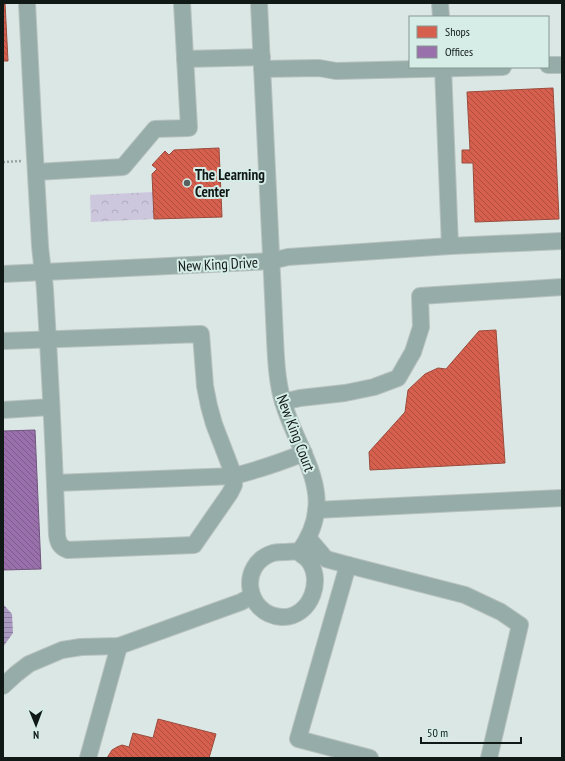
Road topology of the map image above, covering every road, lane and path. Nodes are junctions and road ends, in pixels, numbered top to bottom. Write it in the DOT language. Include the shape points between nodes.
graph roads {
  1 [pos="27,3"];
  2 [pos="182,3"];
  3 [pos="259,3"];
  4 [pos="440,3"];
  5 [pos="441,16"];
  6 [pos="185,59"];
  7 [pos="262,63"];
  8 [pos="549,65"];
  9 [pos="562,65"];
  10 [pos="443,68"];
  11 [pos="3,162"];
  12 [pos="31,166"];
  13 [pos="562,241"];
  14 [pos="450,246"];
  15 [pos="271,261"];
  16 [pos="43,272"];
  17 [pos="3,274"];
  18 [pos="562,287"];
  19 [pos="48,339"];
  20 [pos="3,341"];
  21 [pos="283,402"];
  22 [pos="51,407"];
  23 [pos="3,410"];
  24 [pos="304,452"];
  25 [pos="234,476"];
  26 [pos="55,483"];
  27 [pos="562,498"];
  28 [pos="316,510"];
  29 [pos="308,539"];
  30 [pos="299,552"];
  31 [pos="348,565"];
  32 [pos="252,596"];
  33 [pos="119,646"];
  34 [pos="3,686"];
  35 [pos="88,758"];
  36 [pos="370,758"];
  37 [pos="489,758"];
  1 -- 12 [label="street"];
  2 -- 6 [label="street"];
  3 -- 7 [label="street, New King Drive"];
  4 -- 5 [label="street"];
  6 -- 7 [label="street"];
  6 -- 12 [label="street" via="189,128 155,130 123,167"];
  7 -- 10 [label="street" via="336,71"];
  7 -- 15 [label="street, New King Drive"];
  8 -- 9 [label="street"];
  10 -- 14 [label="street"];
  11 -- 12 [label="path"];
  12 -- 16 [label="street"];
  13 -- 14 [label="street"];
  14 -- 15 [label="street" via="288,257"];
  15 -- 16 [label="street, New King Drive"];
  15 -- 21 [label="street, New King Court" via="276,362"];
  16 -- 17 [label="street, New King Drive"];
  16 -- 19 [label="street"];
  18 -- 21 [label="street" via="420,296 421,327 413,352 398,378 374,387"];
  19 -- 20 [label="street"];
  19 -- 22 [label="street"];
  19 -- 25 [label="street" via="201,334 209,406"];
  21 -- 24 [label="street, New King Court"];
  22 -- 23 [label="street"];
  22 -- 26 [label="street"];
  24 -- 25 [label="street" via="287,460"];
  24 -- 28 [label="street, New King Court" via="315,482"];
  25 -- 26 [label="street"];
  25 -- 26 [label="street" via="234,485 230,493 194,545 186,546 68,550 62,548 57,535"];
  27 -- 28 [label="street"];
  28 -- 29 [label="street, New King Court"];
  29 -- 30 [label="street, New King Court"];
  29 -- 31 [label="street" via="326,559"];
  30 -- 32 [label="street" via="274,553 257,564 250,577"];
  30 -- 32 [label="street" via="308,560 315,581 314,592 304,608 295,615 276,616 260,608"];
  31 -- 36 [label="street" via="298,739"];
  31 -- 37 [label="street" via="465,595 501,612 520,625"];
  32 -- 33 [label="street"];
  33 -- 34 [label="street" via="62,650 29,664"];
  33 -- 35 [label="street"];
}
